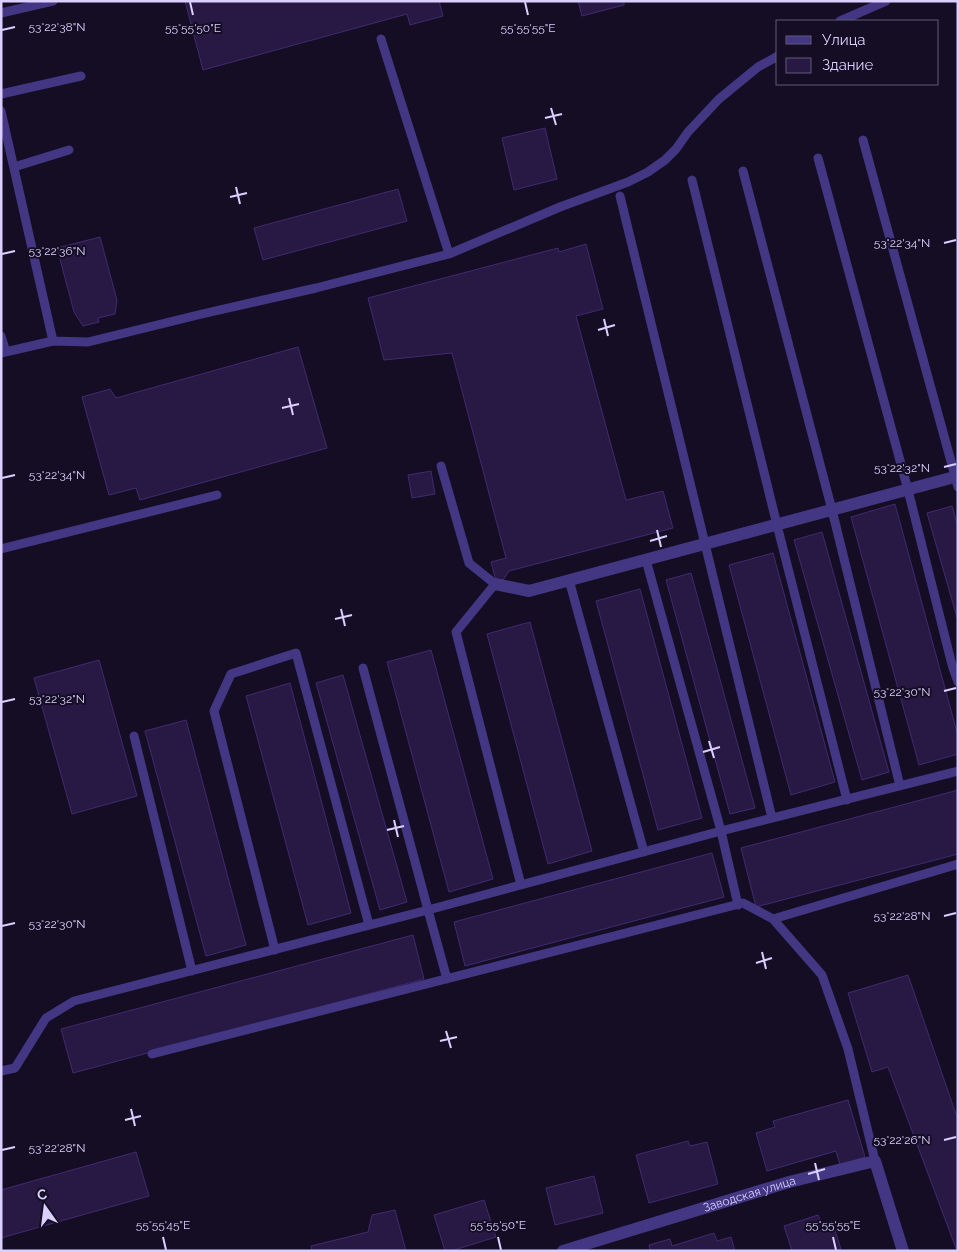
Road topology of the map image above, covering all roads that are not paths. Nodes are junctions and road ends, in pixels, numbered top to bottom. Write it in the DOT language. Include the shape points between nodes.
graph roads {
  1 [pos="53,1"];
  2 [pos="886,1"];
  3 [pos="1,13"];
  4 [pos="842,20"];
  5 [pos="381,38"];
  6 [pos="776,57"];
  7 [pos="81,76"];
  8 [pos="1,94"];
  9 [pos="1,111"];
  10 [pos="863,140"];
  11 [pos="69,150"];
  12 [pos="818,158"];
  13 [pos="14,167"];
  14 [pos="743,171"];
  15 [pos="692,180"];
  16 [pos="620,196"];
  17 [pos="449,254"];
  18 [pos="1,336"];
  19 [pos="53,341"];
  20 [pos="3,352"];
  21 [pos="441,466"];
  22 [pos="957,480"];
  23 [pos="908,490"];
  24 [pos="217,495"];
  25 [pos="832,510"];
  26 [pos="777,525"];
  27 [pos="706,544"];
  28 [pos="1,549"];
  29 [pos="646,560"];
  30 [pos="569,580"];
  31 [pos="495,584"];
  32 [pos="363,668"];
  33 [pos="958,682"];
  34 [pos="134,736"];
  35 [pos="958,771"];
  36 [pos="900,786"];
  37 [pos="847,800"];
  38 [pos="772,818"];
  39 [pos="721,832"];
  40 [pos="644,852"];
  41 [pos="958,864"];
  42 [pos="520,886"];
  43 [pos="738,905"];
  44 [pos="428,910"];
  45 [pos="773,919"];
  46 [pos="369,925"];
  47 [pos="274,950"];
  48 [pos="192,970"];
  49 [pos="447,979"];
  50 [pos="152,1054"];
  51 [pos="1,1071"];
  52 [pos="875,1161"];
  53 [pos="563,1251"];
  54 [pos="903,1251"];
  1 -- 3 [label="lane"];
  2 -- 4 [label="lane"];
  5 -- 17 [label="lane"];
  6 -- 17 [label="lane" via="758,67 719,99 676,149 648,172"];
  7 -- 8 [label="lane"];
  9 -- 13 [label="lane"];
  10 -- 22 [label="lane"];
  11 -- 13 [label="lane"];
  12 -- 23 [label="lane"];
  13 -- 19 [label="lane"];
  14 -- 25 [label="lane"];
  15 -- 26 [label="lane"];
  16 -- 27 [label="lane"];
  17 -- 19 [label="lane" via="88,342"];
  18 -- 20 [label="lane"];
  19 -- 20 [label="lane"];
  21 -- 31 [label="lane" via="469,563"];
  22 -- 23 [label="street"];
  23 -- 25 [label="street"];
  23 -- 33 [label="lane"];
  24 -- 28 [label="lane"];
  25 -- 26 [label="street"];
  25 -- 36 [label="lane"];
  26 -- 27 [label="street"];
  26 -- 37 [label="lane"];
  27 -- 29 [label="street"];
  27 -- 38 [label="lane"];
  29 -- 30 [label="street"];
  29 -- 39 [label="lane"];
  30 -- 31 [label="street" via="529,591"];
  30 -- 40 [label="lane"];
  31 -- 42 [label="lane" via="456,632"];
  32 -- 44 [label="lane"];
  34 -- 48 [label="lane"];
  35 -- 36 [label="lane"];
  36 -- 37 [label="lane"];
  37 -- 38 [label="lane"];
  38 -- 39 [label="lane"];
  39 -- 40 [label="lane"];
  39 -- 43 [label="lane"];
  40 -- 42 [label="lane"];
  41 -- 45 [label="lane"];
  42 -- 44 [label="lane"];
  43 -- 45 [label="lane" via="743,903"];
  43 -- 49 [label="lane"];
  44 -- 46 [label="lane"];
  44 -- 49 [label="lane"];
  45 -- 52 [label="lane" via="822,975 848,1049"];
  46 -- 47 [label="lane"];
  46 -- 47 [label="lane" via="296,653 231,674 214,711"];
  47 -- 48 [label="lane"];
  48 -- 51 [label="lane" via="74,1000 46,1018 15,1068"];
  49 -- 50 [label="lane"];
  52 -- 53 [label="street, Заводская улица" via="789,1182"];
  52 -- 54 [label="street"];
}
